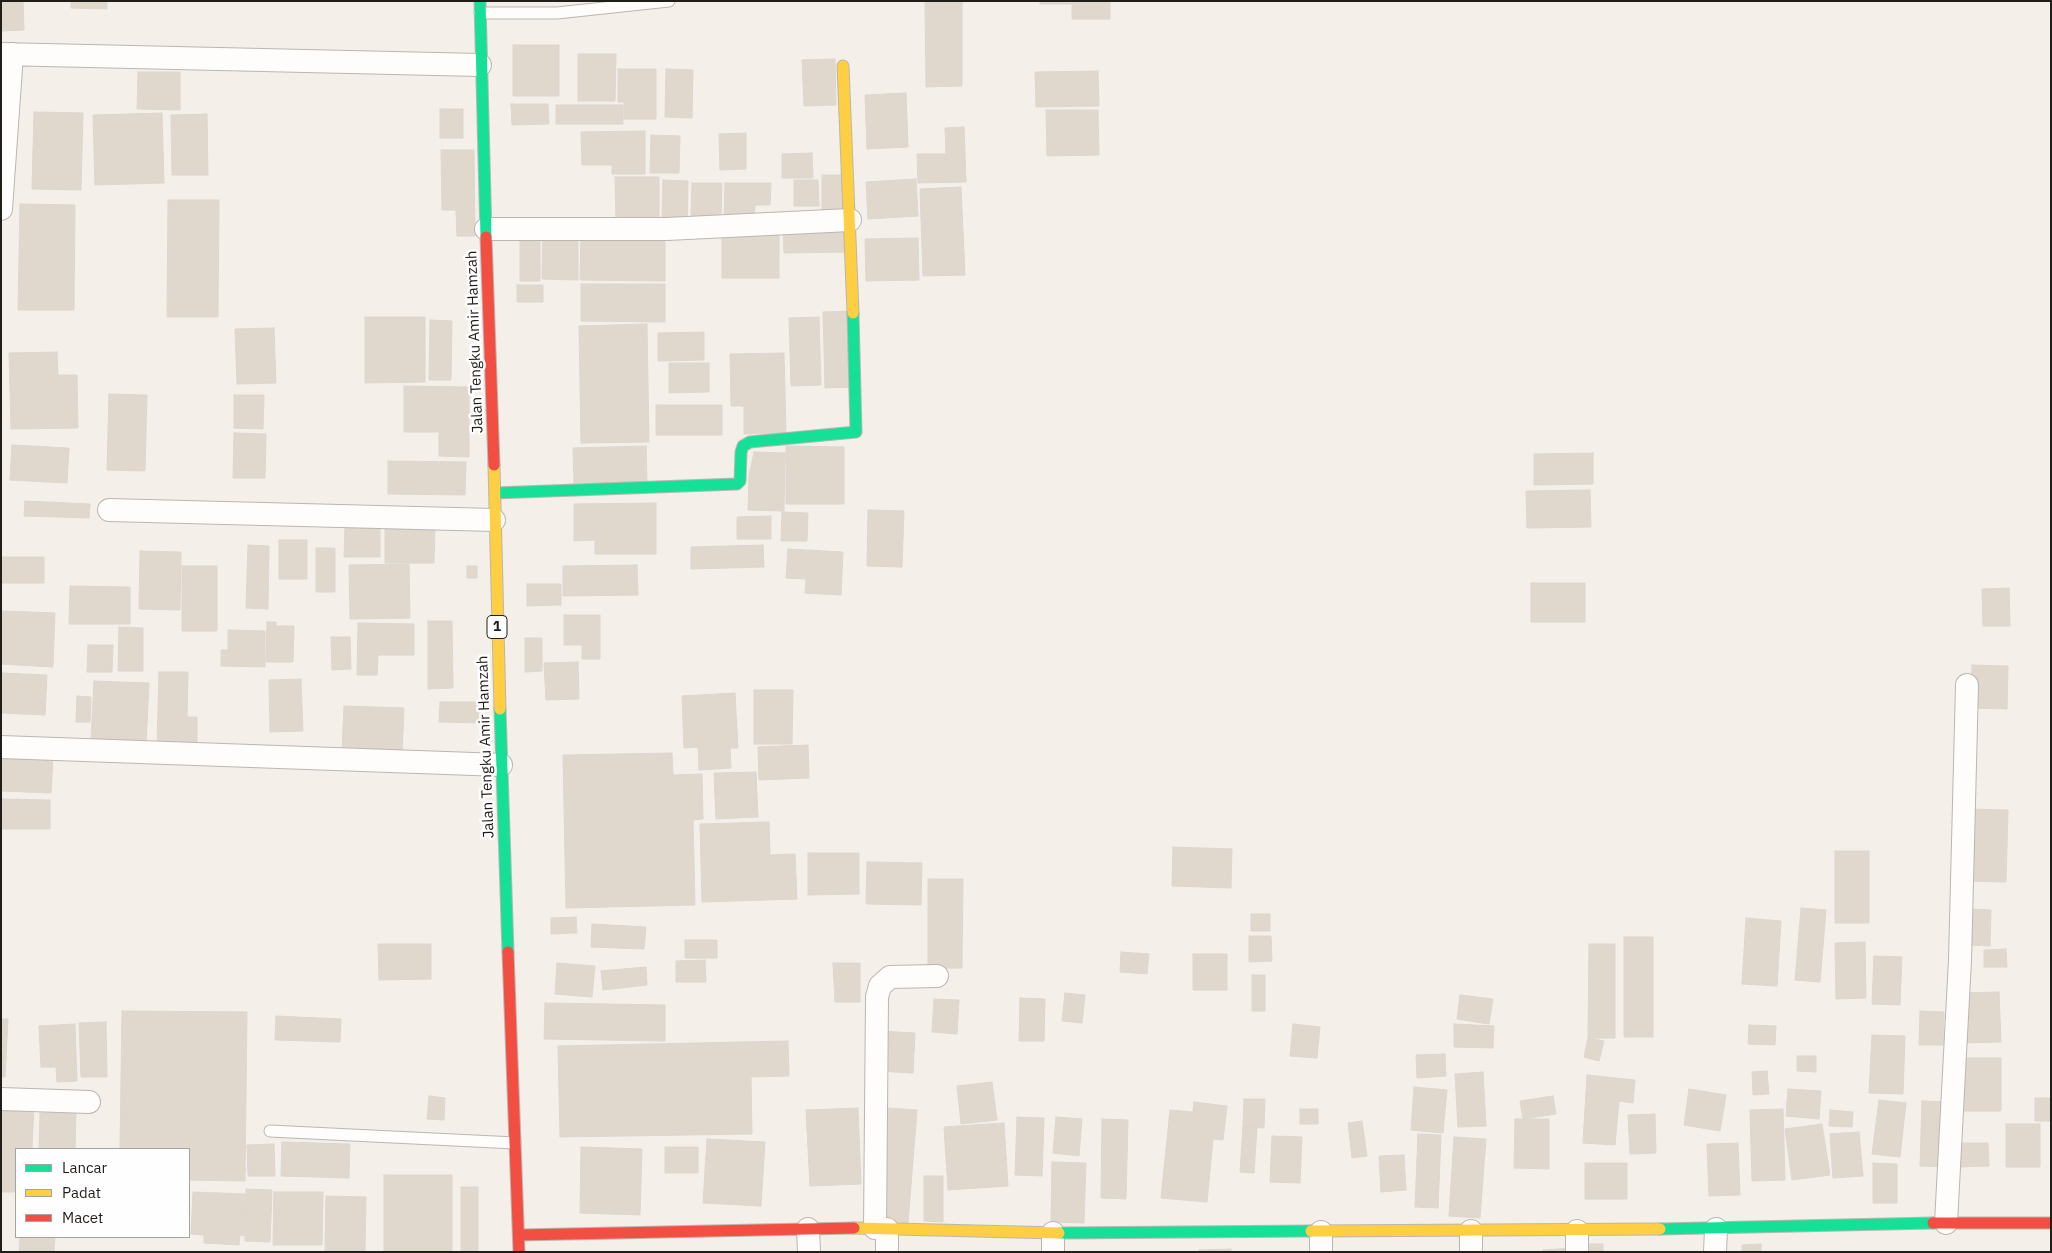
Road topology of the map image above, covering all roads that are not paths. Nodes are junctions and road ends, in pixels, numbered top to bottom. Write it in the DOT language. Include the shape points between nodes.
graph roads {
  1 [pos="669,1"];
  2 [pos="480,7"];
  3 [pos="7,54"];
  4 [pos="480,65"];
  5 [pos="843,66"];
  6 [pos="1,209"];
  7 [pos="850,220"];
  8 [pos="486,229"];
  9 [pos="495,493"];
  10 [pos="109,510"];
  11 [pos="494,520"];
  12 [pos="1967,685"];
  13 [pos="1,747"];
  14 [pos="501,765"];
  15 [pos="937,976"];
  16 [pos="1,1099"];
  17 [pos="88,1102"];
  18 [pos="270,1131"];
  19 [pos="515,1143"];
  20 [pos="1946,1223"];
  21 [pos="2051,1223"];
  22 [pos="808,1228"];
  23 [pos="881,1229"];
  24 [pos="1716,1229"];
  25 [pos="519,1236"];
  26 [pos="1471,1241"];
  27 [pos="1577,1241"];
  28 [pos="1053,1242"];
  29 [pos="1321,1242"];
  30 [pos="519,1252"];
  31 [pos="809,1252"];
  32 [pos="887,1252"];
  33 [pos="1715,1252"];
  1 -- 2 [label="lane" via="557,13"];
  2 -- 4 [label="main road, Jalan Tengku Amir Hamzah / 1"];
  3 -- 4 [label="street"];
  3 -- 6 [label="street"];
  4 -- 8 [label="main road, Jalan Tengku Amir Hamzah / 1"];
  5 -- 7 [label="main road"];
  7 -- 8 [label="street" via="667,229"];
  7 -- 9 [label="main road" via="856,432 750,442 740,452 740,481 737,484"];
  8 -- 9 [label="main road, Jalan Tengku Amir Hamzah / 1"];
  9 -- 11 [label="main road, Jalan Tengku Amir Hamzah / 1"];
  10 -- 11 [label="street"];
  11 -- 14 [label="main road, Jalan Tengku Amir Hamzah / 1"];
  12 -- 20 [label="street" via="1960,960"];
  13 -- 14 [label="street"];
  14 -- 19 [label="main road, Jalan Tengku Amir Hamzah / 1"];
  15 -- 23 [label="street" via="890,976 878,992"];
  16 -- 17 [label="street"];
  18 -- 19 [label="lane"];
  19 -- 25 [label="main road, Jalan Tengku Amir Hamzah / 1"];
  20 -- 21 [label="main road"];
  20 -- 24 [label="main road"];
  22 -- 23 [label="main road"];
  22 -- 25 [label="main road"];
  22 -- 31 [label="street"];
  23 -- 28 [label="main road"];
  23 -- 32 [label="street"];
  24 -- 27 [label="main road"];
  24 -- 33 [label="street"];
  25 -- 30 [label="main road, Jalan Tengku Amir Hamzah / 1"];
  26 -- 27 [label="main road"];
  26 -- 29 [label="main road"];
  28 -- 29 [label="main road"];
}
